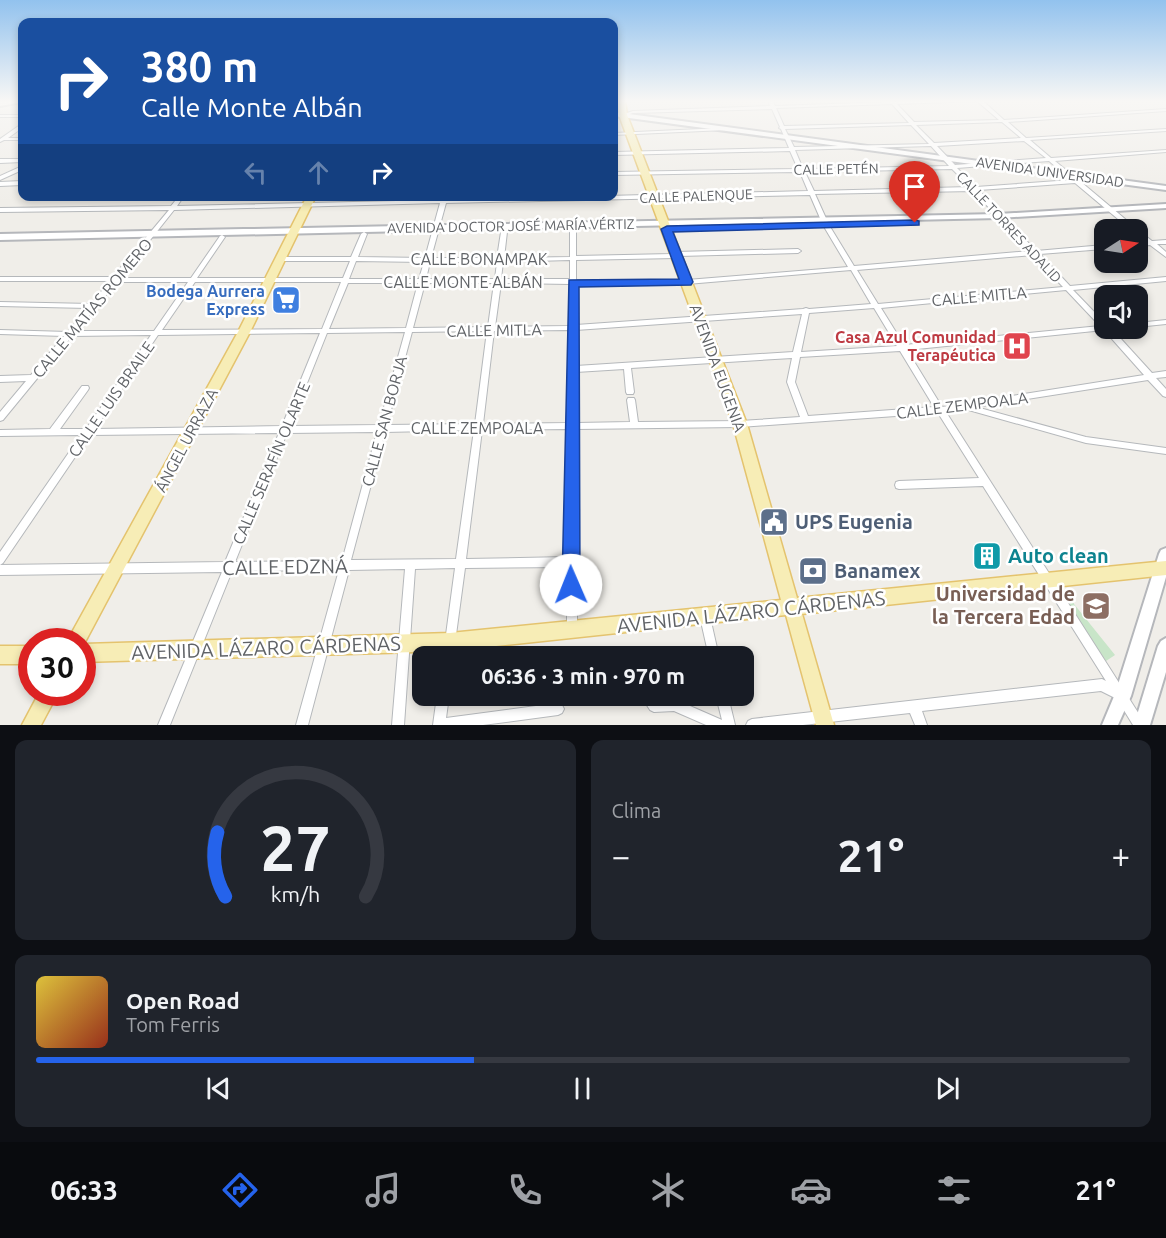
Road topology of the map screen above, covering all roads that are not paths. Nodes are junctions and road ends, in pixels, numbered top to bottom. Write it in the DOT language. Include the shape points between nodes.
graph roads {
  1 [pos="630,133"];
  2 [pos="784,134"];
  3 [pos="799,134"];
  4 [pos="804,134"];
  5 [pos="922,134"];
  6 [pos="1019,134"];
  7 [pos="1098,134"];
  8 [pos="18,139"];
  9 [pos="1025,139"];
  10 [pos="1,140"];
  11 [pos="932,145"];
  12 [pos="892,146"];
  13 [pos="872,147"];
  14 [pos="790,148"];
  15 [pos="1166,151"];
  16 [pos="637,153"];
  17 [pos="618,154"];
  18 [pos="941,155"];
  19 [pos="1050,159"];
  20 [pos="0,161"];
  21 [pos="18,161"];
  22 [pos="1008,163"];
  23 [pos="993,164"];
  24 [pos="952,167"];
  25 [pos="18,170"];
  26 [pos="800,170"];
  27 [pos="1065,172"];
  28 [pos="645,173"];
  29 [pos="618,174"];
  30 [pos="1100,177"];
  31 [pos="0,178"];
  32 [pos="1077,181"];
  33 [pos="18,183"];
  34 [pos="0,184"];
  35 [pos="1166,186"];
  36 [pos="975,189"];
  37 [pos="811,193"];
  38 [pos="618,198"];
  39 [pos="654,198"];
  40 [pos="178,201"];
  41 [pos="310,201"];
  42 [pos="443,201"];
  43 [pos="1166,206"];
  44 [pos="173,208"];
  45 [pos="0,210"];
  46 [pos="1114,212"];
  47 [pos="1166,212"];
  48 [pos="1002,218"];
  49 [pos="1122,219"];
  50 [pos="825,222"];
  51 [pos="666,226"];
  52 [pos="435,230"];
  53 [pos="573,230"];
  54 [pos="504,232"];
  55 [pos="294,233"];
  56 [pos="364,234"];
  57 [pos="152,236"];
  58 [pos="0,237"];
  59 [pos="222,237"];
  60 [pos="1148,241"];
  61 [pos="1166,242"];
  62 [pos="0,243"];
  63 [pos="1148,243"];
  64 [pos="1151,243"];
  65 [pos="1094,248"];
  66 [pos="798,251"];
  67 [pos="1034,253"];
  68 [pos="676,255"];
  69 [pos="1166,255"];
  70 [pos="573,258"];
  71 [pos="281,259"];
  72 [pos="354,259"];
  73 [pos="428,260"];
  74 [pos="500,260"];
  75 [pos="852,268"];
  76 [pos="0,279"];
  77 [pos="1166,279"];
  78 [pos="114,280"];
  79 [pos="194,281"];
  80 [pos="270,281"];
  81 [pos="345,282"];
  82 [pos="421,282"];
  83 [pos="497,282"];
  84 [pos="687,282"];
  85 [pos="573,283"];
  86 [pos="1067,288"];
  87 [pos="0,304"];
  88 [pos="93,306"];
  89 [pos="876,306"];
  90 [pos="806,310"];
  91 [pos="1094,316"];
  92 [pos="700,317"];
  93 [pos="1166,322"];
  94 [pos="1148,324"];
  95 [pos="574,328"];
  96 [pos="1094,329"];
  97 [pos="491,330"];
  98 [pos="408,331"];
  99 [pos="0,332"];
  100 [pos="244,332"];
  101 [pos="326,332"];
  102 [pos="157,333"];
  103 [pos="69,334"];
  104 [pos="1115,339"];
  105 [pos="902,348"];
  106 [pos="797,354"];
  107 [pos="716,360"];
  108 [pos="627,366"];
  109 [pos="574,369"];
  110 [pos="1166,374"];
  111 [pos="1151,377"];
  112 [pos="33,378"];
  113 [pos="0,379"];
  114 [pos="86,388"];
  115 [pos="1166,394"];
  116 [pos="964,407"];
  117 [pos="940,410"];
  118 [pos="0,418"];
  119 [pos="805,420"];
  120 [pos="740,424"];
  121 [pos="635,426"];
  122 [pos="476,428"];
  123 [pos="573,428"];
  124 [pos="382,429"];
  125 [pos="89,431"];
  126 [pos="191,431"];
  127 [pos="285,431"];
  128 [pos="53,432"];
  129 [pos="0,433"];
  130 [pos="1166,451"];
  131 [pos="986,482"];
  132 [pos="899,485"];
  133 [pos="0,560"];
  134 [pos="571,562"];
  135 [pos="1164,563"];
  136 [pos="458,564"];
  137 [pos="410,565"];
  138 [pos="344,567"];
  139 [pos="228,568"];
  140 [pos="116,569"];
  141 [pos="0,570"];
  142 [pos="1050,580"];
  143 [pos="791,607"];
  144 [pos="705,617"];
  145 [pos="84,628"];
  146 [pos="572,630"];
  147 [pos="405,644"];
  148 [pos="323,646"];
  149 [pos="420,646"];
  150 [pos="449,646"];
  151 [pos="474,646"];
  152 [pos="712,646"];
  153 [pos="1166,646"];
  154 [pos="194,650"];
  155 [pos="96,653"];
  156 [pos="18,654"];
  157 [pos="0,655"];
  158 [pos="1162,673"];
  159 [pos="1123,696"];
  160 [pos="42,706"];
  161 [pos="441,706"];
  162 [pos="676,706"];
  163 [pos="724,706"];
  164 [pos="914,707"];
  165 [pos="558,709"];
  166 [pos="823,720"];
  167 [pos="31,725"];
  168 [pos="164,725"];
  169 [pos="302,725"];
  170 [pos="398,725"];
  171 [pos="439,725"];
  172 [pos="720,725"];
  173 [pos="729,725"];
  174 [pos="752,725"];
  175 [pos="921,725"];
  176 [pos="1110,725"];
  177 [pos="1141,725"];
  1 -- 16 [label="main road, AVENIDA EUGENIA"];
  2 -- 14 [label="street"];
  3 -- 13 [label="main road, AVENIDA UNIVERSIDAD"];
  4 -- 12 [label="main road, AVENIDA UNIVERSIDAD"];
  5 -- 11 [label="street, CALLE TORRES ADALID"];
  6 -- 9 [label="street"];
  7 -- 9 [label="street"];
  8 -- 10 [label="street"];
  9 -- 11 [label="street"];
  9 -- 19 [label="street"];
  11 -- 12 [label="street"];
  11 -- 18 [label="street, CALLE TORRES ADALID"];
  12 -- 13 [label="street"];
  12 -- 18 [label="main road, AVENIDA UNIVERSIDAD"];
  13 -- 14 [label="street"];
  13 -- 18 [label="main road, AVENIDA UNIVERSIDAD"];
  14 -- 16 [label="street"];
  14 -- 26 [label="street"];
  15 -- 19 [label="street, CALLE PETÉN"];
  16 -- 17 [label="street"];
  16 -- 28 [label="main road, AVENIDA EUGENIA"];
  18 -- 22 [label="main road, AVENIDA UNIVERSIDAD"];
  18 -- 23 [label="main road, AVENIDA UNIVERSIDAD"];
  18 -- 24 [label="street, CALLE TORRES ADALID"];
  19 -- 22 [label="street, CALLE PETÉN"];
  19 -- 27 [label="street"];
  20 -- 21 [label="street"];
  22 -- 23 [label="street, CALLE PETÉN"];
  22 -- 27 [label="main road, AVENIDA UNIVERSIDAD"];
  23 -- 24 [label="street, CALLE PETÉN"];
  23 -- 27 [label="main road, AVENIDA UNIVERSIDAD"];
  24 -- 26 [label="street, CALLE PETÉN"];
  24 -- 36 [label="street, CALLE TORRES ADALID"];
  25 -- 31 [label="street"];
  26 -- 28 [label="street, CALLE PETÉN"];
  26 -- 37 [label="street"];
  27 -- 30 [label="main road, AVENIDA UNIVERSIDAD"];
  27 -- 32 [label="street"];
  28 -- 29 [label="street, CALLE PETÉN"];
  28 -- 39 [label="main road, AVENIDA EUGENIA"];
  30 -- 32 [label="street, CALLE PALENQUE"];
  30 -- 35 [label="main road, AVENIDA UNIVERSIDAD"];
  32 -- 36 [label="street, CALLE PALENQUE"];
  32 -- 46 [label="street"];
  33 -- 34 [label="street"];
  36 -- 37 [label="street, CALLE PALENQUE"];
  36 -- 48 [label="street, CALLE TORRES ADALID"];
  37 -- 39 [label="street, CALLE PALENQUE"];
  37 -- 50 [label="street"];
  38 -- 39 [label="street, CALLE PALENQUE"];
  39 -- 51 [label="main road, AVENIDA EUGENIA"];
  40 -- 44 [label="street, CALLE MATÍAS ROMERO"];
  41 -- 44 [label="street, CALLE PALENQUE"];
  41 -- 55 [label="main road, ÁNGEL URRAZA"];
  42 -- 52 [label="street, CALLE SAN BORJA"];
  43 -- 46 [label="main road, AVENIDA DOCTOR JOSÉ MARÍA VÉRTIZ"];
  44 -- 45 [label="street, CALLE PALENQUE"];
  44 -- 57 [label="street, CALLE MATÍAS ROMERO"];
  46 -- 47 [label="main road, AVENIDA DOCTOR JOSÉ MARÍA VÉRTIZ"];
  46 -- 48 [label="main road, AVENIDA DOCTOR JOSÉ MARÍA VÉRTIZ"];
  46 -- 49 [label="street"];
  48 -- 50 [label="main road, AVENIDA DOCTOR JOSÉ MARÍA VÉRTIZ"];
  48 -- 67 [label="street, CALLE TORRES ADALID"];
  50 -- 51 [label="main road, AVENIDA DOCTOR JOSÉ MARÍA VÉRTIZ"];
  50 -- 75 [label="street"];
  51 -- 52 [label="main road, AVENIDA DOCTOR JOSÉ MARÍA VÉRTIZ"];
  51 -- 53 [label="main road, AVENIDA DOCTOR JOSÉ MARÍA VÉRTIZ"];
  51 -- 68 [label="main road, AVENIDA EUGENIA"];
  52 -- 54 [label="main road, AVENIDA DOCTOR JOSÉ MARÍA VÉRTIZ"];
  52 -- 55 [label="main road, AVENIDA DOCTOR JOSÉ MARÍA VÉRTIZ"];
  52 -- 56 [label="main road, AVENIDA DOCTOR JOSÉ MARÍA VÉRTIZ"];
  52 -- 73 [label="street, CALLE SAN BORJA"];
  53 -- 54 [label="main road, AVENIDA DOCTOR JOSÉ MARÍA VÉRTIZ"];
  53 -- 70 [label="street"];
  54 -- 74 [label="street"];
  55 -- 56 [label="main road, AVENIDA DOCTOR JOSÉ MARÍA VÉRTIZ"];
  55 -- 57 [label="main road, AVENIDA DOCTOR JOSÉ MARÍA VÉRTIZ"];
  55 -- 59 [label="main road, AVENIDA DOCTOR JOSÉ MARÍA VÉRTIZ"];
  55 -- 71 [label="main road, ÁNGEL URRAZA"];
  56 -- 72 [label="street, CALLE SERAFÍN OLARTE"];
  57 -- 58 [label="main road, AVENIDA DOCTOR JOSÉ MARÍA VÉRTIZ"];
  57 -- 59 [label="main road, AVENIDA DOCTOR JOSÉ MARÍA VÉRTIZ"];
  57 -- 62 [label="main road, AVENIDA DOCTOR JOSÉ MARÍA VÉRTIZ"];
  57 -- 78 [label="street, CALLE MATÍAS ROMERO"];
  59 -- 79 [label="street, CALLE LUIS BRAILE"];
  60 -- 64 [label="street"];
  61 -- 64 [label="street"];
  63 -- 64 [label="street"];
  64 -- 69 [label="street"];
  65 -- 67 [label="street, CALLE MONTE ALBÁN"];
  66 -- 68 [label="street, CALLE BONAMPAK"];
  67 -- 75 [label="street, CALLE MONTE ALBÁN"];
  67 -- 86 [label="street, CALLE TORRES ADALID"];
  68 -- 70 [label="street, CALLE BONAMPAK"];
  68 -- 84 [label="main road, AVENIDA EUGENIA"];
  70 -- 74 [label="street, CALLE BONAMPAK"];
  70 -- 85 [label="street"];
  71 -- 72 [label="street, CALLE BONAMPAK"];
  71 -- 80 [label="main road, ÁNGEL URRAZA"];
  72 -- 73 [label="street, CALLE BONAMPAK"];
  72 -- 81 [label="street, CALLE SERAFÍN OLARTE"];
  73 -- 74 [label="street, CALLE BONAMPAK"];
  73 -- 82 [label="street, CALLE SAN BORJA"];
  74 -- 83 [label="street"];
  75 -- 84 [label="street, CALLE MONTE ALBÁN"];
  75 -- 89 [label="street"];
  76 -- 78 [label="street, CALLE MONTE ALBÁN"];
  77 -- 86 [label="street, CALLE MITLA"];
  78 -- 79 [label="street, CALLE MONTE ALBÁN"];
  78 -- 88 [label="street, CALLE MATÍAS ROMERO"];
  79 -- 80 [label="street, CALLE MONTE ALBÁN"];
  79 -- 102 [label="street, CALLE LUIS BRAILE"];
  80 -- 81 [label="street, CALLE MONTE ALBÁN"];
  80 -- 100 [label="main road, ÁNGEL URRAZA"];
  81 -- 82 [label="street, CALLE MONTE ALBÁN"];
  81 -- 101 [label="street, CALLE SERAFÍN OLARTE"];
  82 -- 83 [label="street, CALLE MONTE ALBÁN"];
  82 -- 98 [label="street, CALLE SAN BORJA"];
  83 -- 85 [label="street, CALLE MONTE ALBÁN"];
  83 -- 97 [label="street"];
  84 -- 85 [label="street, CALLE MONTE ALBÁN"];
  84 -- 92 [label="main road, AVENIDA EUGENIA"];
  85 -- 95 [label="street"];
  86 -- 89 [label="street, CALLE MITLA"];
  86 -- 91 [label="street, CALLE TORRES ADALID"];
  87 -- 88 [label="street"];
  88 -- 103 [label="street, CALLE MATÍAS ROMERO"];
  89 -- 90 [label="street, CALLE MITLA"];
  89 -- 105 [label="street"];
  90 -- 92 [label="street, CALLE MITLA"];
  90 -- 106 [label="street"];
  92 -- 95 [label="street, CALLE MITLA"];
  92 -- 107 [label="main road, AVENIDA EUGENIA"];
  93 -- 94 [label="street"];
  95 -- 97 [label="street, CALLE MITLA"];
  95 -- 109 [label="street"];
  96 -- 105 [label="street"];
  97 -- 98 [label="street, CALLE MITLA"];
  97 -- 122 [label="street"];
  98 -- 101 [label="street, CALLE MITLA"];
  98 -- 124 [label="street, CALLE SAN BORJA"];
  99 -- 103 [label="street, CALLE MITLA"];
  100 -- 101 [label="street, CALLE MITLA"];
  100 -- 102 [label="street, CALLE MITLA"];
  100 -- 126 [label="main road, ÁNGEL URRAZA"];
  101 -- 127 [label="street, CALLE SERAFÍN OLARTE"];
  102 -- 103 [label="street, CALLE MITLA"];
  102 -- 125 [label="street, CALLE LUIS BRAILE"];
  103 -- 112 [label="street, CALLE MATÍAS ROMERO"];
  104 -- 111 [label="street, CALLE TORRES ADALID"];
  105 -- 106 [label="street"];
  105 -- 117 [label="street"];
  106 -- 107 [label="street"];
  106 -- 119 [label="street" via="791,383"];
  107 -- 108 [label="street"];
  107 -- 120 [label="main road, AVENIDA EUGENIA"];
  108 -- 109 [label="street"];
  108 -- 121 [label="street"];
  109 -- 123 [label="street"];
  110 -- 111 [label="street, CALLE ZEMPOALA"];
  111 -- 115 [label="street, CALLE TORRES ADALID"];
  111 -- 116 [label="street, CALLE ZEMPOALA"];
  112 -- 113 [label="street"];
  112 -- 118 [label="street, CALLE MATÍAS ROMERO"];
  114 -- 128 [label="street"];
  116 -- 117 [label="street, CALLE ZEMPOALA"];
  116 -- 130 [label="street" via="1086,440"];
  117 -- 119 [label="street, CALLE ZEMPOALA"];
  117 -- 131 [label="street" via="955,441"];
  119 -- 120 [label="street, CALLE ZEMPOALA"];
  120 -- 121 [label="street, CALLE ZEMPOALA"];
  120 -- 143 [label="main road, AVENIDA EUGENIA"];
  121 -- 123 [label="street, CALLE ZEMPOALA"];
  122 -- 123 [label="street, CALLE ZEMPOALA"];
  122 -- 124 [label="street, CALLE ZEMPOALA"];
  122 -- 136 [label="street"];
  123 -- 134 [label="street"];
  124 -- 127 [label="street, CALLE ZEMPOALA"];
  124 -- 138 [label="street, CALLE SAN BORJA"];
  125 -- 126 [label="street, CALLE ZEMPOALA"];
  125 -- 128 [label="street, CALLE ZEMPOALA"];
  125 -- 133 [label="street, CALLE LUIS BRAILE"];
  126 -- 127 [label="street, CALLE ZEMPOALA"];
  126 -- 140 [label="main road, ÁNGEL URRAZA"];
  127 -- 139 [label="street, CALLE SERAFÍN OLARTE"];
  128 -- 129 [label="street, CALLE ZEMPOALA"];
  131 -- 132 [label="street"];
  131 -- 142 [label="street"];
  134 -- 136 [label="street, CALLE EDZNÁ"];
  134 -- 146 [label="street"];
  135 -- 142 [label="main road, AVENIDA LÁZARO CÁRDENAS"];
  135 -- 159 [label="main road"];
  136 -- 137 [label="street, CALLE EDZNÁ"];
  136 -- 150 [label="street"];
  137 -- 138 [label="street, CALLE EDZNÁ"];
  137 -- 147 [label="street"];
  138 -- 139 [label="street, CALLE EDZNÁ"];
  138 -- 148 [label="street, CALLE SAN BORJA"];
  139 -- 140 [label="street, CALLE EDZNÁ"];
  139 -- 154 [label="street, CALLE SERAFÍN OLARTE"];
  140 -- 141 [label="street, CALLE EDZNÁ"];
  140 -- 145 [label="main road, ÁNGEL URRAZA"];
  142 -- 143 [label="main road, AVENIDA LÁZARO CÁRDENAS"];
  142 -- 159 [label="street"];
  143 -- 144 [label="main road, AVENIDA LÁZARO CÁRDENAS"];
  143 -- 166 [label="main road, AVENIDA EUGENIA"];
  144 -- 146 [label="main road, AVENIDA LÁZARO CÁRDENAS"];
  144 -- 152 [label="street"];
  146 -- 151 [label="main road, AVENIDA LÁZARO CÁRDENAS"];
  147 -- 148 [label="main road, AVENIDA LÁZARO CÁRDENAS"];
  147 -- 149 [label="main road, AVENIDA LÁZARO CÁRDENAS"];
  147 -- 170 [label="street"];
  148 -- 154 [label="main road, AVENIDA LÁZARO CÁRDENAS"];
  148 -- 169 [label="street, CALLE SAN BORJA"];
  153 -- 158 [label="main road"];
  154 -- 155 [label="main road, AVENIDA LÁZARO CÁRDENAS"];
  154 -- 168 [label="street, CALLE SERAFÍN OLARTE"];
  156 -- 157 [label="main road"];
  158 -- 177 [label="main road"];
  159 -- 164 [label="street" via="1102,685"];
  159 -- 176 [label="main road"];
  159 -- 177 [label="street"];
  160 -- 167 [label="main road"];
  161 -- 171 [label="street"];
  162 -- 172 [label="street"];
  163 -- 173 [label="street"];
  164 -- 166 [label="street"];
  164 -- 175 [label="street"];
  165 -- 171 [label="street"];
  166 -- 174 [label="street"];
}
